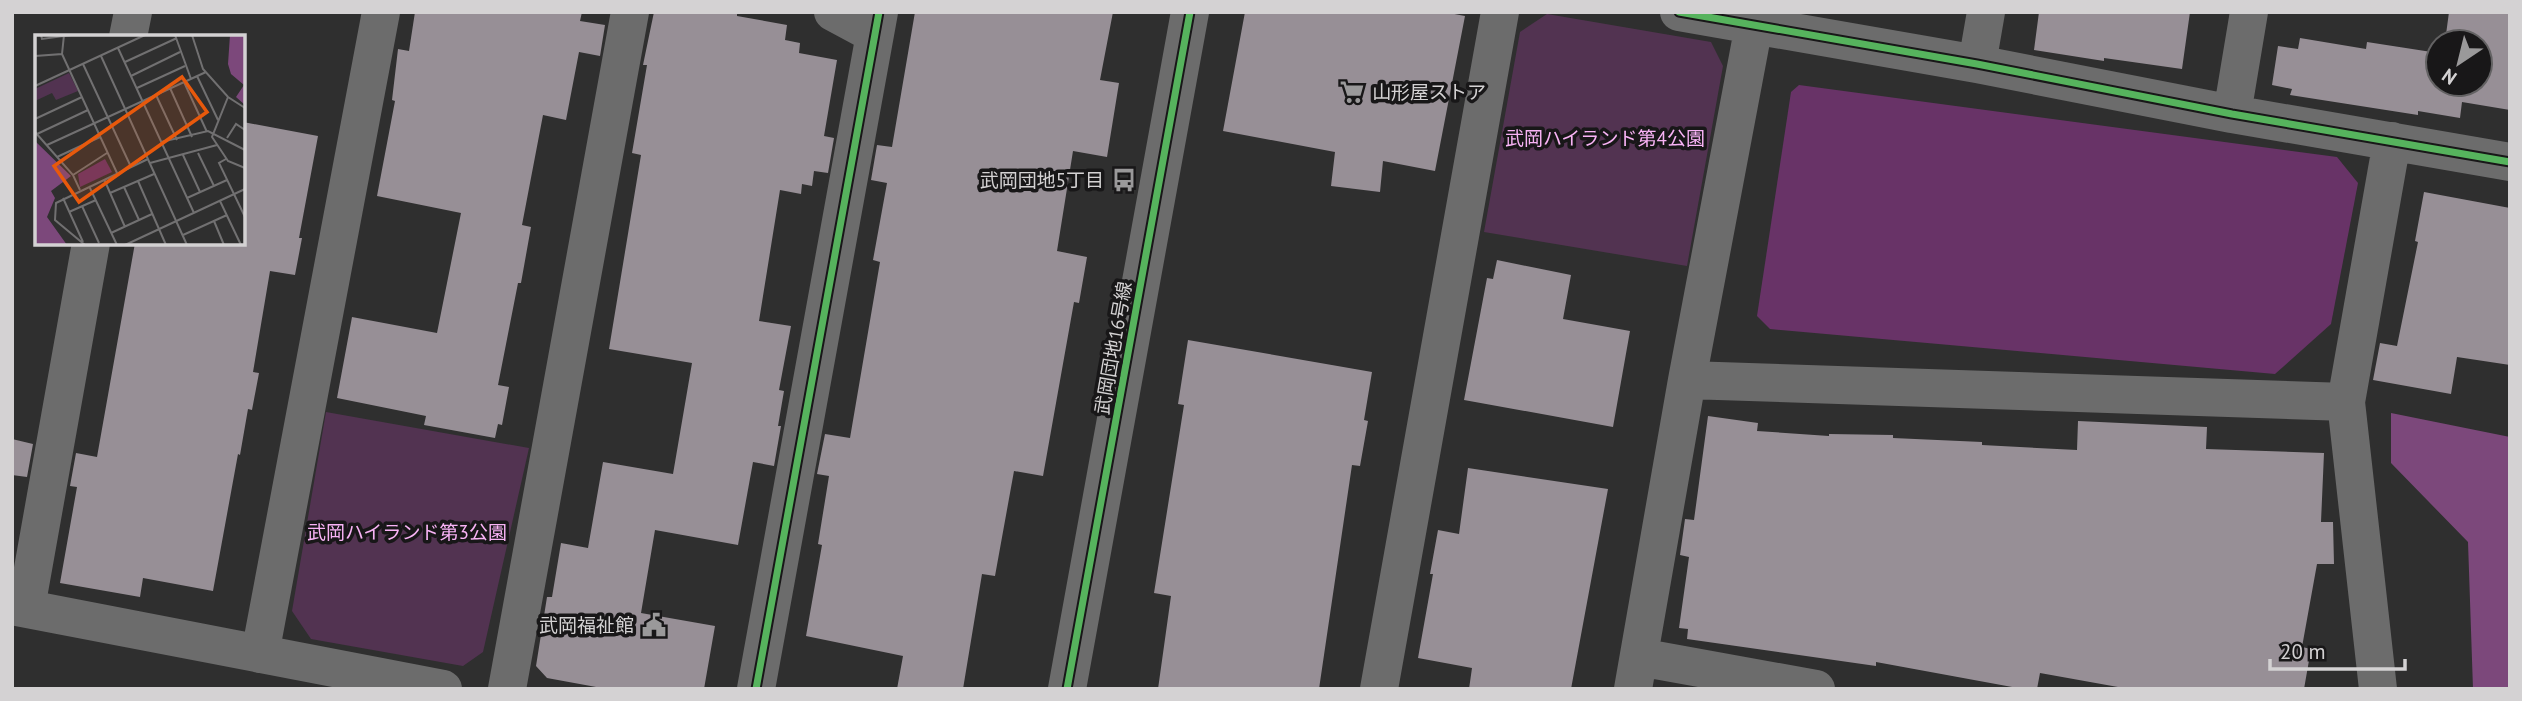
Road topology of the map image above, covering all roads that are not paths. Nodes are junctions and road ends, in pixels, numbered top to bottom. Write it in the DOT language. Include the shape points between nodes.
graph roads {
  1 [pos="133,12"];
  2 [pos="381,12"];
  3 [pos="630,12"];
  4 [pos="833,12"];
  5 [pos="1190,12"];
  6 [pos="1500,12"];
  7 [pos="1679,12"];
  8 [pos="1986,12"];
  9 [pos="2249,12"];
  10 [pos="877,23"];
  11 [pos="1754,25"];
  12 [pos="128,35"];
  13 [pos="1977,64"];
  14 [pos="2232,114"];
  15 [pos="2392,141"];
  16 [pos="2510,162"];
  17 [pos="91,245"];
  18 [pos="1687,380"];
  19 [pos="2346,402"];
  20 [pos="19,607"];
  21 [pos="260,654"];
  22 [pos="1636,673"];
  23 [pos="443,689"];
  24 [pos="507,689"];
  25 [pos="756,689"];
  26 [pos="1067,689"];
  27 [pos="1379,689"];
  28 [pos="1816,689"];
  29 [pos="2378,689"];
  1 -- 12 [label="street"];
  2 -- 21 [label="street"];
  3 -- 24 [label="street"];
  4 -- 10 [label="street"];
  5 -- 26 [label="street, 武岡団地16号線"];
  6 -- 27 [label="street"];
  7 -- 11 [label="street"];
  8 -- 13 [label="street"];
  9 -- 14 [label="street"];
  10 -- 25 [label="street"];
  11 -- 13 [label="street"];
  11 -- 18 [label="street"];
  13 -- 14 [label="street"];
  14 -- 15 [label="street"];
  15 -- 16 [label="street"];
  15 -- 19 [label="street"];
  17 -- 20 [label="street"];
  18 -- 19 [label="street"];
  18 -- 22 [label="street"];
  19 -- 29 [label="street"];
  20 -- 21 [label="street"];
  21 -- 23 [label="street"];
  22 -- 28 [label="street"];
}
